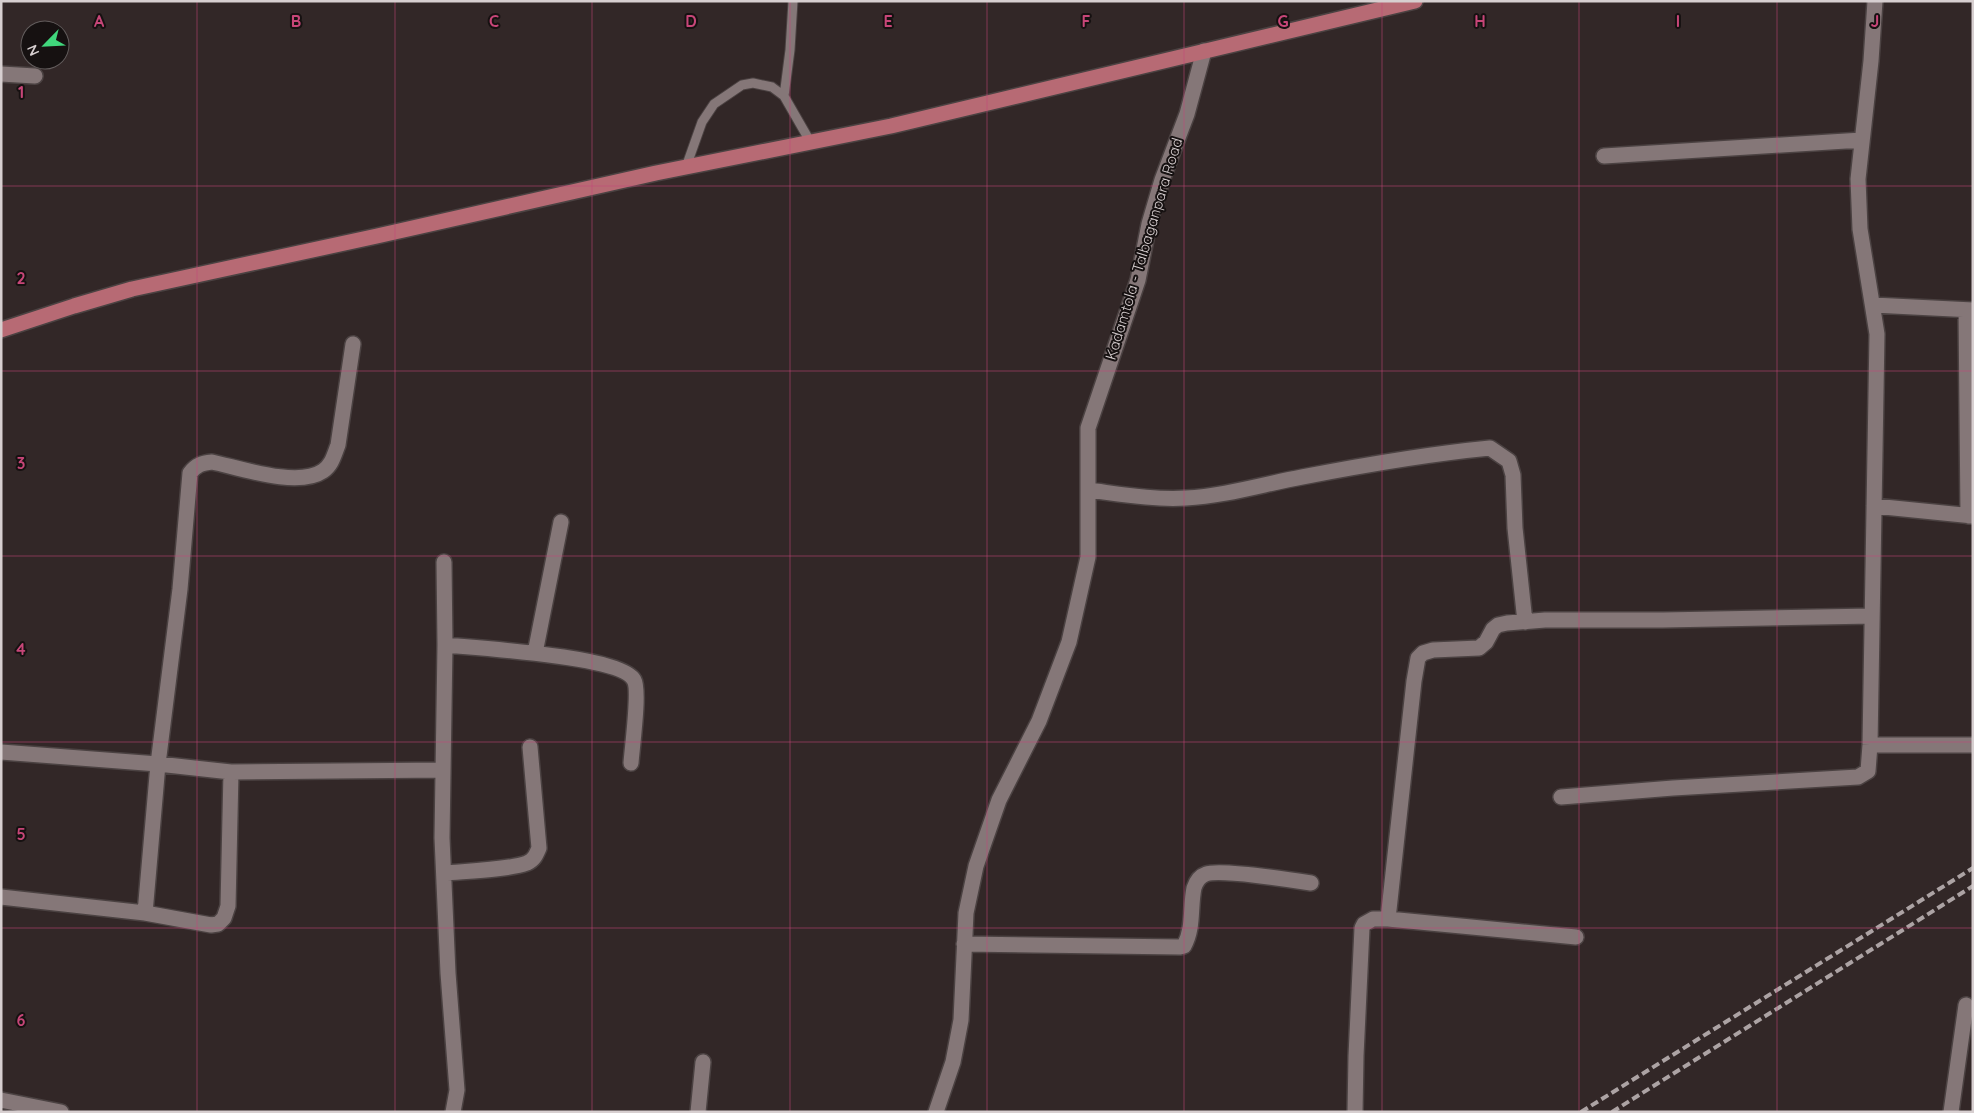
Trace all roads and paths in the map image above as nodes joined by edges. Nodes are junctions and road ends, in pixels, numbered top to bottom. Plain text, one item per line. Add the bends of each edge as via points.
1 (793, 1) edge
2 (1415, 1) edge
3 (1875, 1) edge
4 (1204, 52) junction
5 (1, 74) edge
6 (35, 76) dead end
7 (784, 96) junction
8 (1862, 140) junction
9 (811, 143) junction
10 (1604, 156) dead end
11 (686, 167) junction
12 (1873, 304) junction
13 (1969, 310) edge
14 (1, 330) edge
15 (353, 344) dead end
16 (1088, 490) junction
17 (1874, 506) junction
18 (1971, 516) edge
19 (561, 522) dead end
20 (444, 562) dead end
21 (1872, 616) junction
22 (1525, 622) junction
23 (445, 645) junction
24 (535, 653) junction
25 (1870, 745) junction
26 (1973, 745) edge
27 (530, 747) dead end
28 (1, 752) edge
29 (631, 763) dead end
30 (158, 764) junction
31 (443, 770) junction
32 (232, 772) junction
33 (1561, 797) dead end
34 (444, 873) junction
35 (1311, 882) dead end
36 (1, 897) edge
37 (145, 912) junction
38 (1388, 919) junction
39 (1576, 937) dead end
40 (964, 944) junction
41 (1966, 1005) dead end
42 (703, 1062) dead end
43 (1, 1100) edge
44 (942, 1111) edge
45 (61, 1112) edge
46 (453, 1112) edge
47 (698, 1112) edge
48 (1355, 1112) edge
49 (1951, 1112) edge

1 - 7 lane
2 - 4 main road
3 - 8 street
4 - 9 main road
4 - 16 street, Kadamtola - Talbaganpara Road via 1187,114 1149,224 1138,280 1088,428
5 - 6 street
7 - 9 lane
7 - 11 lane via 772,87 753,84 742,85 728,93 714,104 702,122
8 - 10 street
8 - 12 street via 1858,179 1860,229
9 - 11 main road
11 - 14 main road via 132,289
12 - 13 street
12 - 17 street via 1877,334
13 - 18 street
15 - 30 street via 338,445 323,471 301,479 212,462 202,463 190,473 180,589
16 - 22 street via 1149,497 1210,496 1305,476 1490,448 1508,461 1513,475
16 - 40 street, Kadamtola - Talbaganpara Road via 1088,557 1069,642 1040,721 999,800 988,831 970,893
17 - 18 street
17 - 21 street
19 - 24 street
20 - 23 street
21 - 22 street
21 - 25 street
22 - 38 street via 1498,625 1479,648 1433,650 1418,658
23 - 24 street
23 - 31 street
24 - 29 street via 602,664 630,674 637,688
25 - 26 street
25 - 33 street via 1868,771 1858,777
27 - 34 street via 539,848 535,857 516,866
28 - 30 street
30 - 32 street
30 - 37 street
31 - 32 street
31 - 34 street
32 - 37 street via 228,906 224,918 211,925
34 - 46 street via 457,1090
35 - 40 street via 1207,874 1194,887 1190,930 1184,946 1180,948
36 - 37 street
38 - 39 street
38 - 48 street via 1373,920 1362,928
40 - 44 street, Kadamtola - Talbaganpara Road via 962,1020
41 - 49 street
42 - 47 street
43 - 45 street

